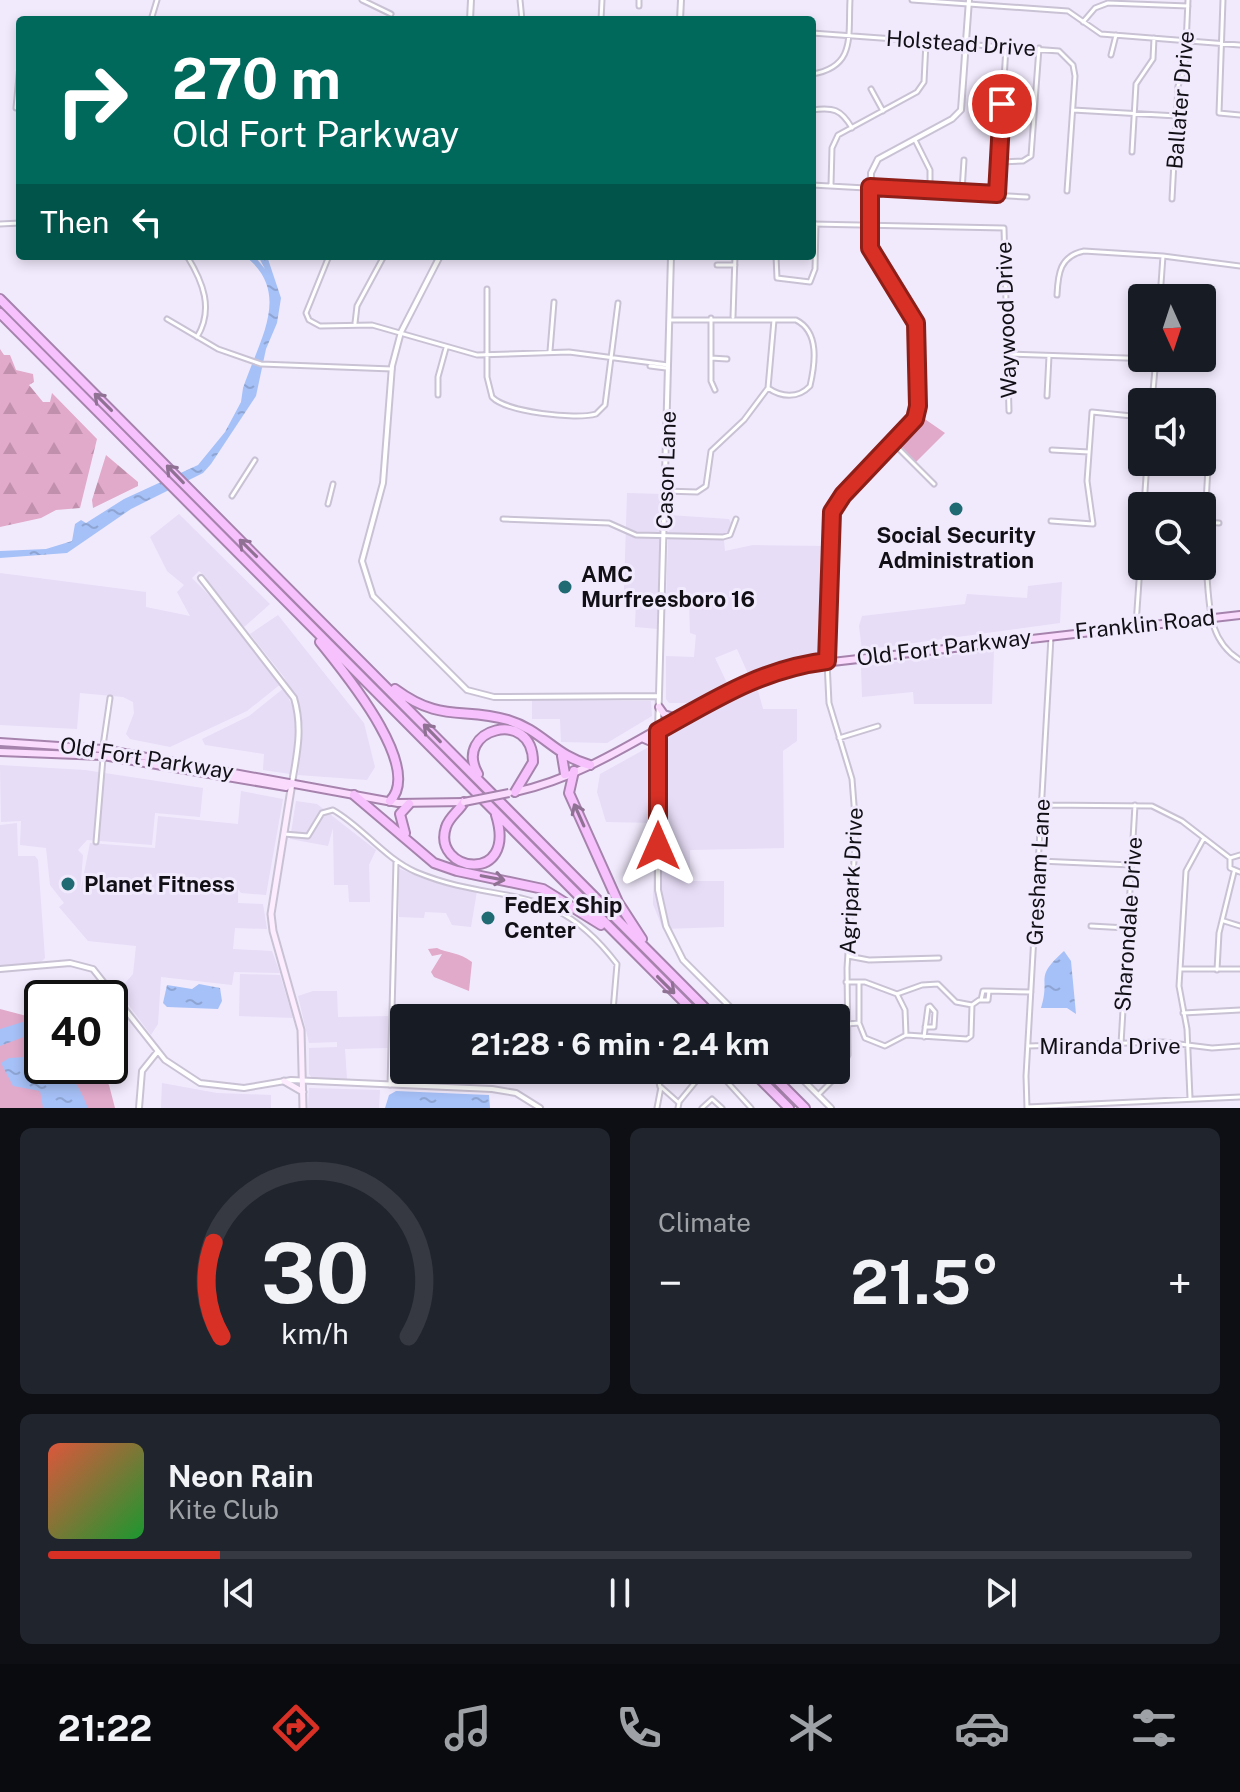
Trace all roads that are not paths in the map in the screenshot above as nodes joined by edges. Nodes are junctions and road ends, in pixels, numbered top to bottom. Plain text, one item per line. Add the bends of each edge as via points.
1 (362, 0) edge
2 (639, 0) edge
3 (850, 0) edge
4 (912, 0) edge
5 (1188, 0) edge
6 (1223, 0) edge
7 (369, 1) edge
8 (1125, 1) edge
9 (969, 2) edge
10 (1157, 2) edge
11 (639, 6) dead end
12 (1188, 6) junction
13 (391, 14) dead end
14 (1083, 22) junction
15 (816, 33) edge
16 (848, 35) junction
17 (1116, 35) junction
18 (1154, 38) junction
19 (1186, 40) junction
20 (926, 42) junction
21 (967, 43) junction
22 (1221, 44) junction
23 (1240, 45) edge
24 (1006, 47) junction
25 (1039, 48) junction
26 (1111, 55) dead end
27 (816, 73) edge
28 (871, 89) dead end
29 (816, 110) edge
30 (1073, 110) junction
31 (883, 111) junction
32 (1134, 114) junction
33 (1240, 115) edge
34 (1177, 116) junction
35 (852, 128) junction
36 (915, 140) junction
37 (1132, 152) dead end
38 (964, 160) dead end
39 (999, 162) junction
40 (816, 185) edge
41 (831, 185) junction
42 (870, 187) junction
43 (930, 191) junction
44 (962, 191) junction
45 (1067, 191) dead end
46 (997, 194) junction
47 (1027, 197) dead end
48 (1172, 199) dead end
49 (816, 224) edge
50 (868, 226) junction
51 (1163, 256) junction
52 (189, 260) edge
53 (327, 260) edge
54 (382, 260) edge
55 (438, 260) edge
56 (671, 260) edge
57 (735, 260) edge
58 (776, 260) edge
59 (815, 260) edge
60 (717, 265) dead end
61 (735, 265) junction
62 (1240, 266) edge
63 (1161, 284) edge
64 (487, 289) dead end
65 (1057, 295) dead end
66 (0, 299) edge
67 (554, 302) dead end
68 (618, 303) dead end
69 (0, 313) edge
70 (733, 317) junction
71 (711, 318) junction
72 (167, 319) dead end
73 (774, 319) junction
74 (670, 320) junction
75 (355, 323) junction
76 (401, 332) junction
77 (197, 337) junction
78 (446, 348) junction
79 (550, 351) junction
80 (1007, 354) junction
81 (486, 356) junction
82 (1049, 356) junction
83 (711, 358) junction
84 (1128, 358) edge
85 (613, 359) junction
86 (727, 359) dead end
87 (669, 367) junction
88 (392, 369) junction
89 (768, 388) junction
90 (715, 390) dead end
91 (438, 395) dead end
92 (1047, 396) dead end
93 (1009, 411) dead end
94 (1128, 416) edge
95 (894, 444) junction
96 (1052, 450) dead end
97 (1089, 452) junction
98 (255, 460) dead end
99 (333, 484) dead end
100 (934, 484) dead end
101 (665, 491) junction
102 (232, 496) dead end
103 (328, 504) dead end
104 (503, 519) dead end
105 (736, 519) dead end
106 (1051, 521) dead end
107 (1216, 523) edge
108 (1219, 523) dead end
109 (664, 536) junction
110 (201, 578) dead end
111 (1139, 580) edge
112 (1208, 580) edge
113 (295, 610) junction
114 (1240, 615) edge
115 (1212, 616) junction
116 (1136, 625) junction
117 (1051, 635) junction
118 (1240, 660) edge
119 (827, 661) junction
120 (374, 674) junction
121 (659, 696) junction
122 (110, 698) dead end
123 (659, 707) junction
124 (680, 719) junction
125 (878, 726) dead end
126 (658, 731) junction
127 (839, 738) junction
128 (644, 739) junction
129 (0, 742) edge
130 (557, 750) junction
131 (0, 752) edge
132 (103, 752) junction
133 (658, 753) junction
134 (590, 765) junction
135 (570, 773) junction
136 (292, 783) junction
137 (486, 788) junction
138 (512, 792) junction
139 (354, 795) junction
140 (390, 801) junction
141 (464, 802) junction
142 (409, 804) junction
143 (1042, 805) junction
144 (1135, 805) junction
145 (495, 810) junction
146 (284, 834) junction
147 (1204, 838) junction
148 (96, 842) dead end
149 (420, 853) junction
150 (1240, 855) edge
151 (1230, 858) junction
152 (396, 861) junction
153 (1039, 861) junction
154 (1131, 865) junction
155 (1234, 872) junction
156 (1240, 872) edge
157 (1223, 921) junction
158 (1091, 926) dead end
159 (1240, 926) edge
160 (1127, 928) junction
161 (632, 951) junction
162 (848, 956) junction
163 (939, 958) dead end
164 (657, 959) junction
165 (0, 969) edge
166 (1180, 969) junction
167 (1240, 969) edge
168 (1217, 970) junction
169 (846, 982) junction
170 (859, 982) junction
171 (989, 991) junction
172 (1031, 992) junction
173 (897, 994) junction
174 (981, 1000) junction
175 (614, 1004) edge
176 (686, 1004) edge
177 (701, 1004) edge
178 (727, 1004) edge
179 (847, 1004) edge
180 (972, 1005) junction
181 (1240, 1010) edge
182 (1183, 1013) junction
183 (859, 1023) junction
184 (850, 1024) edge
185 (925, 1027) junction
186 (906, 1035) junction
187 (924, 1037) junction
188 (1121, 1044) junction
189 (1188, 1045) junction
190 (1028, 1046) junction
191 (1240, 1046) edge
192 (158, 1051) junction
193 (284, 1081) junction
194 (304, 1081) junction
195 (659, 1084) edge
196 (694, 1084) edge
197 (729, 1084) edge
198 (765, 1084) edge
199 (781, 1084) edge
200 (807, 1084) edge
201 (827, 1084) edge
202 (390, 1085) junction
203 (660, 1087) junction
204 (303, 1092) junction
205 (818, 1095) junction
206 (1240, 1097) edge
207 (1190, 1098) junction
208 (678, 1105) edge
209 (1027, 1107) edge
210 (139, 1108) edge
211 (303, 1108) edge
212 (540, 1108) edge
213 (657, 1108) edge
214 (702, 1108) edge
215 (722, 1108) edge
216 (751, 1108) edge
217 (789, 1108) edge
218 (805, 1108) edge
219 (831, 1108) edge

1 - 7 street
2 - 11 street
3 - 16 street
4 - 9 street
5 - 12 street, Ballater Drive
6 - 22 street
7 - 13 street
8 - 10 street
8 - 14 street via 1098,5
9 - 14 street via 1068,11
9 - 21 street
10 - 12 street
12 - 19 street, Ballater Drive
14 - 17 street via 1101,34
15 - 16 street, Holstead Drive
16 - 20 street, Holstead Drive
16 - 27 street via 841,62
17 - 18 street
17 - 26 street
18 - 19 street
18 - 32 street via 1153,59 1136,84
19 - 22 street
19 - 34 street, Ballater Drive
20 - 21 street, Holstead Drive
20 - 31 street via 924,82 917,92
21 - 24 street, Holstead Drive
21 - 36 street via 961,110
22 - 23 street
22 - 33 street via 1219,113
24 - 25 street, Holstead Drive
24 - 39 street
25 - 30 street, Holstead Drive via 1059,51 1073,65
25 - 39 street via 1031,156
28 - 31 street
29 - 35 street via 832,108
30 - 32 street
30 - 45 street, Holstead Drive
31 - 35 street
32 - 34 street
32 - 37 street
34 - 48 street, Ballater Drive
35 - 41 street via 838,135 832,148
36 - 42 street via 878,159
36 - 43 street via 930,170
38 - 44 street
39 - 46 street
40 - 41 street
41 - 42 street
42 - 43 street
42 - 50 street
43 - 44 street
44 - 46 street
46 - 47 street
49 - 50 street, Waywood Drive
50 - 80 street, Waywood Drive via 1004,228
50 - 95 street via 876,261 916,323 918,406 915,419
51 - 62 street
51 - 63 street
51 - 65 street via 1073,253 1060,268
52 - 77 street via 207,306 206,323
53 - 75 street via 307,308 308,318 320,326
54 - 75 street via 357,306
55 - 76 street
56 - 74 street, Cason Lane
57 - 61 street
58 - 59 street via 777,278 810,282
60 - 61 street
61 - 70 street
64 - 81 street
120 -> 66 highway
67 - 79 street
68 - 85 street
69 - 113 highway
70 - 71 street
70 - 73 street
71 - 74 street
71 - 83 street
72 - 77 street
73 - 89 street
73 - 89 street via 796,320 812,333 812,377 799,394 777,395
74 - 87 street, Cason Lane
75 - 76 street
76 - 78 street
76 - 88 street
77 - 88 street via 249,362
78 - 81 street
78 - 91 street
79 - 81 street
79 - 85 street
80 - 82 street
80 - 93 street, Waywood Drive
81 - 85 street via 488,388 499,403 588,417 605,405
82 - 84 street
82 - 92 street
83 - 86 street
83 - 90 street
85 - 87 street
87 - 101 street, Cason Lane
88 - 121 street via 383,483 362,561 373,596 467,690 494,697
89 - 101 street via 711,451 703,490
94 - 97 street via 1092,412
95 - 100 street
95 - 119 street via 832,512
96 - 97 street
97 - 106 street via 1093,524
98 - 102 street
99 - 103 street
101 - 109 street, Cason Lane
104 - 109 street via 609,523 636,535
105 - 109 street via 730,535 723,537
107 - 108 street
109 - 121 street, Cason Lane
110 - 136 street via 294,698 300,742
111 - 116 street
112 - 115 street
113 - 140 highway via 349,679 395,756 399,783
113 - 145 highway
114 - 115 main road, Franklin Road
115 - 116 main road, Franklin Road
115 - 118 street via 1223,650
116 - 117 main road, Franklin Road
117 - 119 main road, Old Fort Parkway
117 - 143 street, Gresham Lane
119 - 124 main road, Old Fort Parkway via 752,679
119 - 127 street, Agripark Drive via 829,703
120 - 130 highway via 410,701 435,711 508,720
137 -> 120 highway
121 - 123 street, Cason Lane
122 - 132 street
123 - 124 main road
123 - 126 street, Cason Lane
124 - 126 main road, Old Fort Parkway
125 - 127 street
126 - 128 main road, Old Fort Parkway
126 - 133 street, Cason Lane
127 - 162 street, Agripark Drive via 856,812
128 - 133 main road
128 - 134 main road, Old Fort Parkway
129 - 132 main road, Old Fort Parkway
130 - 134 highway via 571,761
130 - 135 highway
131 - 132 main road, Old Fort Parkway
132 - 136 main road, Old Fort Parkway
132 - 148 street
133 - 178 street, Cason Lane via 658,890 666,926 683,960
134 - 135 main road, Old Fort Parkway
135 - 138 main road, Old Fort Parkway
164 -> 135 highway via 618,902 572,800
136 - 139 main road, Old Fort Parkway
136 - 146 main road
137 - 138 highway via 474,768 475,748 484,735 502,729 522,736 533,755 531,769
137 - 164 highway
138 - 141 main road, Old Fort Parkway, bridge
139 - 140 main road, Old Fort Parkway
139 - 149 highway
140 - 142 main road, Old Fort Parkway
141 - 142 main road, Old Fort Parkway
141 - 145 highway via 446,825 444,840 454,859 467,865 485,862 500,847
142 - 149 highway via 400,814 403,828
143 - 144 street
143 - 153 street, Gresham Lane
144 - 147 street via 1165,811
144 - 154 street, Sharondale Drive
145 - 161 highway
146 - 152 street via 308,836 322,813 333,810
146 - 194 main road via 272,925 301,1030
147 - 151 street
147 - 166 street via 1186,871
149 -> 161 highway via 457,871 543,889 587,914
150 - 151 street
151 - 155 street via 1228,866
152 - 175 street via 440,880 539,901 571,917 617,964
152 - 202 street
153 - 154 street
153 - 172 street, Gresham Lane
154 - 160 street, Sharondale Drive
155 - 156 street
155 - 157 street
157 - 159 street
157 - 168 street
158 - 160 street
160 - 188 street, Sharondale Drive
161 -> 176 highway
162 - 163 street
162 - 169 street, Agripark Drive
164 - 177 highway
165 - 192 street via 70,963 93,969
166 - 168 street
166 - 182 street
167 - 168 street
169 - 170 street
169 - 179 street, Agripark Drive
170 - 173 street
170 - 183 street
171 - 172 street
171 - 174 street via 983,991
171 - 174 street via 988,1000
172 - 190 street, Gresham Lane
173 - 180 street via 938,984 958,1004
173 - 186 street via 905,1010
174 - 180 street
180 - 187 street via 969,1038
181 - 182 street
182 - 189 street
183 - 184 street
183 - 186 street via 865,1038 885,1046
185 - 185 street via 928,1007 930,1006 934,1027
185 - 187 street
186 - 187 street
188 - 189 street, Miranda Drive
188 - 190 street, Miranda Drive
189 - 191 street, Miranda Drive
189 - 207 street
190 - 209 street, Gresham Lane
192 - 193 street via 176,1070 200,1083 244,1088
192 - 210 street via 142,1071
193 - 194 street
193 - 204 main road
194 - 202 street
194 - 204 main road
195 - 203 street
196 - 208 street
197 - 216 street
198 - 217 highway
199 - 218 highway
200 - 205 street
201 - 205 street, Agripark Drive
202 - 212 street via 504,1090
203 - 208 street
203 - 213 street
204 - 211 main road
205 - 219 street
206 - 207 street
207 - 209 street
214 - 215 street via 712,1099

